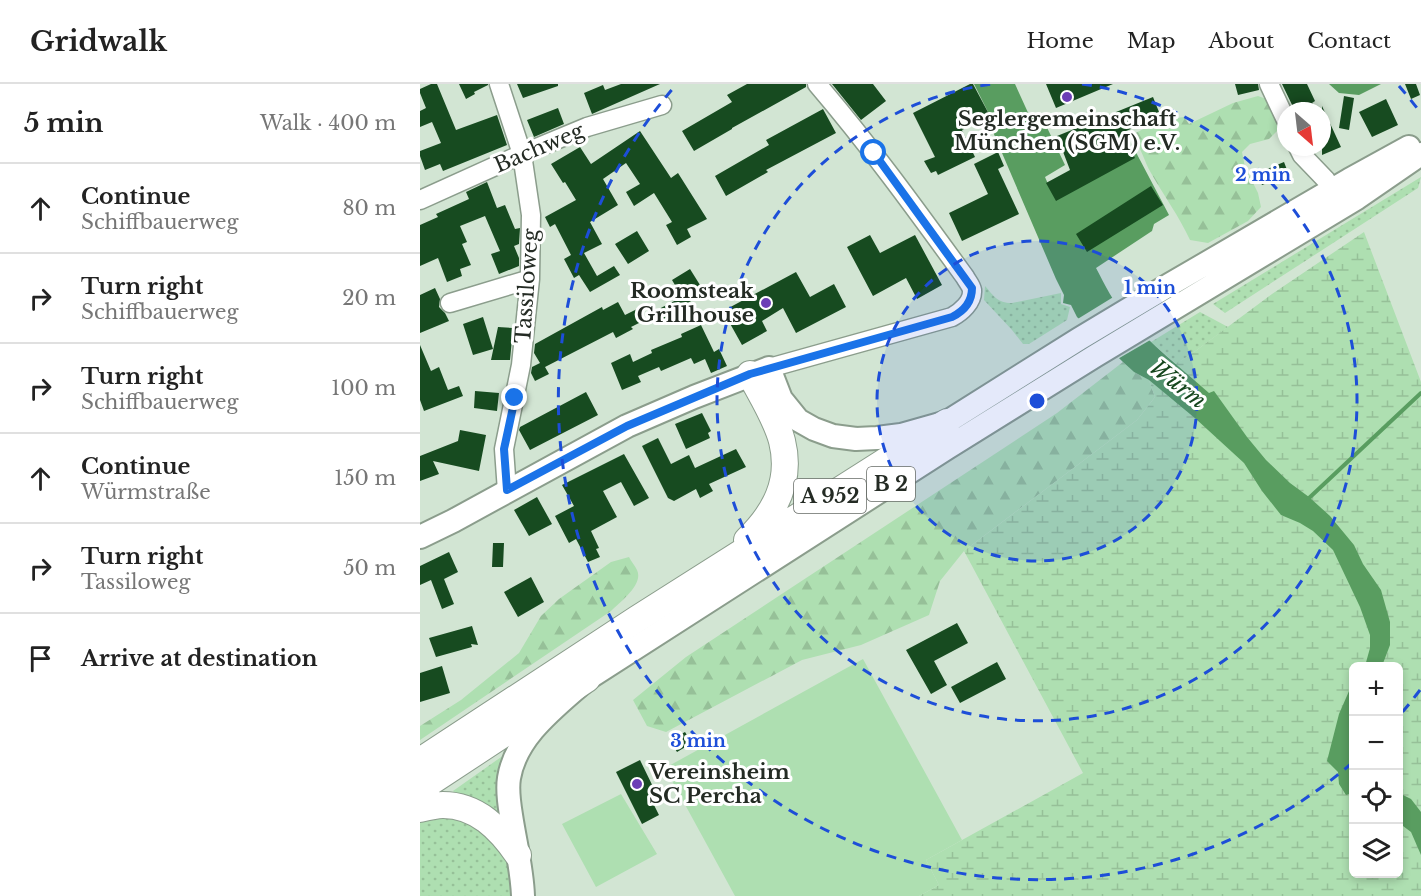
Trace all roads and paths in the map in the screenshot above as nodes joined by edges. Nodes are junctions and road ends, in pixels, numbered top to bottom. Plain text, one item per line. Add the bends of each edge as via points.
1 (499, 84) edge
2 (817, 84) edge
3 (1269, 84) edge
4 (1278, 102) edge
5 (662, 105) dead end
6 (1421, 140) edge
7 (522, 154) junction
8 (1421, 154) edge
9 (1303, 156) edge
10 (1326, 180) dead end
11 (1353, 189) junction
12 (420, 200) edge
13 (530, 279) junction
14 (450, 303) dead end
15 (760, 371) junction
16 (947, 422) junction
17 (507, 490) junction
18 (420, 537) edge
19 (713, 570) junction
20 (587, 679) junction
21 (420, 761) edge
22 (420, 789) edge
23 (420, 808) edge
24 (518, 855) junction
25 (523, 896) edge

1 - 7 street, Tassiloweg
2 - 15 street via 939,241 972,288 972,295 959,314 952,317
3 - 4 street
5 - 7 street, Bachweg via 587,127
6 - 11 main road, B 2
7 - 12 street, Bachweg
7 - 13 street, Tassiloweg via 531,215
8 - 11 main road, B 2
9 - 10 street
11 - 16 main road, B 2 via 1138,303
11 - 20 main road, B 2 via 1156,320
13 - 14 street
13 - 17 street, Tassiloweg via 521,365 504,449
15 - 16 main road via 798,420 833,436 856,439 902,435
15 - 17 main road via 627,426
15 - 19 highway via 782,441 782,490 755,532
16 - 19 highway, A 952
17 - 18 main road
19 - 21 highway, A 952
20 - 22 highway
20 - 24 main road via 535,729 514,759 508,798
23 - 24 highway via 456,806 476,812
24 - 25 main road

